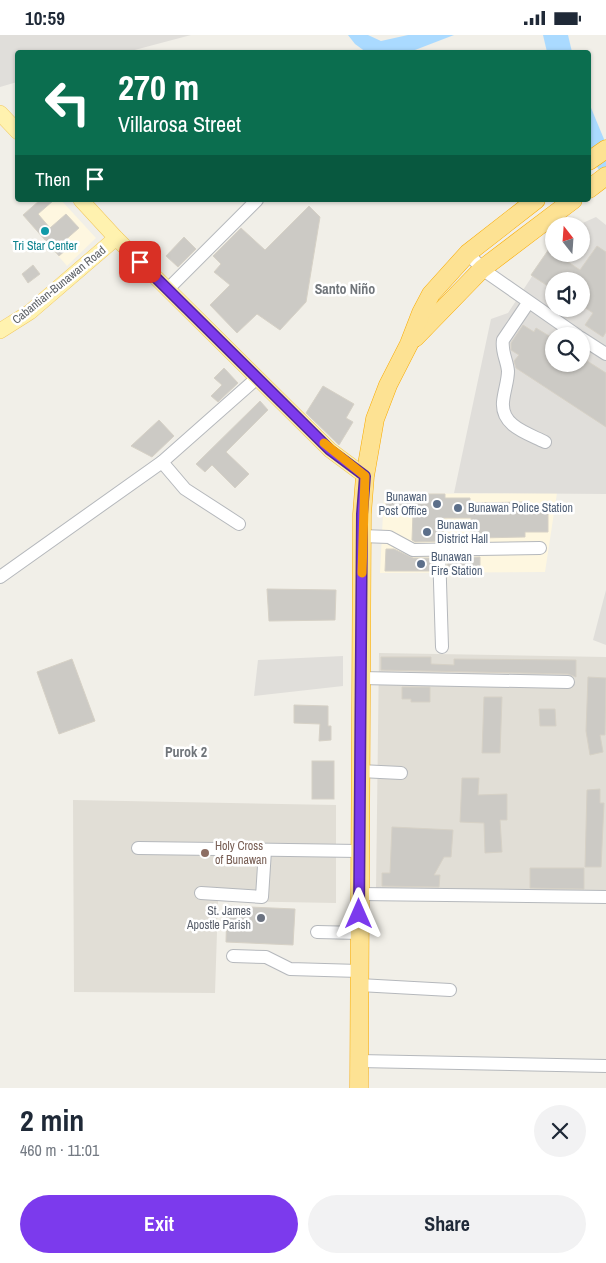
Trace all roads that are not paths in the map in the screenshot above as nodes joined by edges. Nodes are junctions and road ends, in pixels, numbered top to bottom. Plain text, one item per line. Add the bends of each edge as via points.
1 (0, 113) edge
2 (15, 128) edge
3 (606, 149) edge
4 (591, 160) edge
5 (606, 176) edge
6 (591, 187) edge
7 (83, 202) edge
8 (255, 202) edge
9 (533, 202) edge
10 (571, 202) edge
11 (116, 238) junction
12 (468, 253) junction
13 (482, 269) junction
14 (168, 289) junction
15 (528, 303) junction
16 (565, 327) edge
17 (0, 331) edge
18 (409, 344) junction
19 (590, 344) edge
20 (606, 355) edge
21 (257, 378) junction
22 (545, 442) dead end
23 (162, 462) junction
24 (365, 476) junction
25 (239, 524) dead end
26 (362, 535) junction
27 (540, 548) dead end
28 (439, 550) junction
29 (0, 577) edge
30 (442, 647) dead end
31 (361, 678) junction
32 (568, 682) dead end
33 (360, 771) junction
34 (401, 773) dead end
35 (138, 848) dead end
36 (265, 850) junction
37 (359, 851) junction
38 (201, 893) dead end
39 (359, 894) junction
40 (606, 897) edge
41 (317, 932) dead end
42 (359, 933) junction
43 (233, 956) dead end
44 (359, 978) junction
45 (450, 989) dead end
46 (359, 1061) junction
47 (606, 1065) edge
48 (359, 1088) edge

1 - 2 main road
3 - 4 highway
5 - 6 highway
7 - 11 main road
8 - 14 street
9 - 12 highway
10 - 13 highway
11 - 14 main road
11 - 17 main road, Cabantian-Bunawan Road via 30,312
12 - 13 street
12 - 18 highway via 431,294
13 - 15 street
13 - 18 highway
14 - 21 main road
15 - 16 street
15 - 22 street via 503,340 508,371 503,409 508,422 514,427
18 - 24 highway via 380,403
19 - 20 street
21 - 23 street
21 - 24 main road via 330,450
23 - 25 street via 185,489
23 - 29 street
24 - 26 highway
26 - 28 street via 389,537 413,550
26 - 31 highway
27 - 28 street
28 - 30 street
31 - 32 street
31 - 33 highway
33 - 34 street
33 - 37 highway
35 - 36 street
36 - 37 street
36 - 38 street via 262,897
37 - 39 highway
39 - 40 street
39 - 42 highway
41 - 42 street
42 - 44 highway
43 - 44 street via 266,957 290,969
44 - 45 street
44 - 46 highway
46 - 47 street
46 - 48 highway

